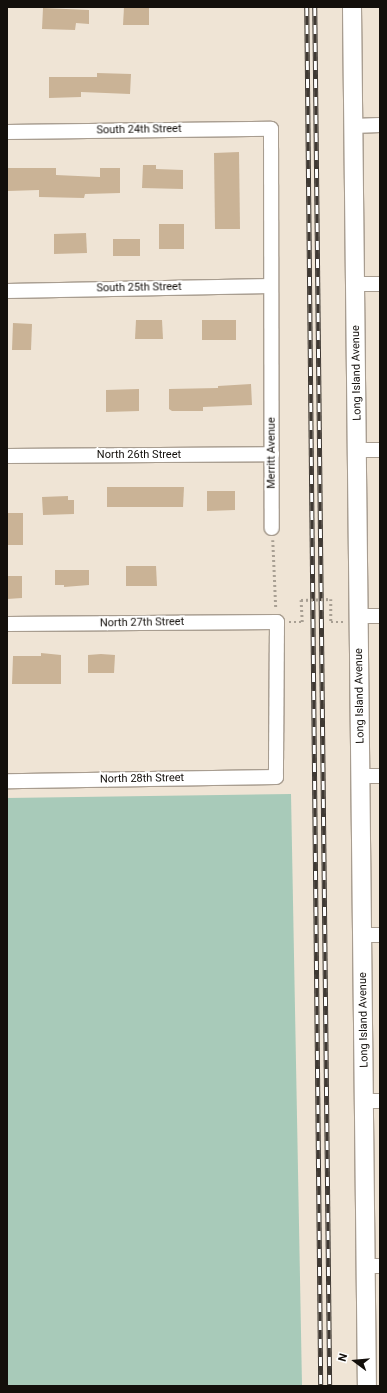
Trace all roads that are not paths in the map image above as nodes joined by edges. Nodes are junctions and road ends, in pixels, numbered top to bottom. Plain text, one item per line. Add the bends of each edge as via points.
1 (352, 7) edge
2 (380, 125) edge
3 (353, 126) junction
4 (271, 129) joint
5 (7, 132) edge
6 (356, 284) junction
7 (380, 284) edge
8 (271, 286) junction
9 (7, 291) edge
10 (358, 450) junction
11 (380, 450) edge
12 (272, 454) junction
13 (7, 456) edge
14 (272, 528) road end
15 (380, 616) edge
16 (352, 619) junction
17 (7, 624) edge
18 (361, 776) junction
19 (380, 776) edge
20 (276, 777) joint
21 (7, 781) edge
22 (372, 935) edge
23 (372, 1101) edge
24 (373, 1266) edge
25 (367, 1386) edge

1 - 3 street, Long Island Avenue
2 - 3 street
3 - 6 street, Long Island Avenue
4 - 5 street, South 24th Street
4 - 8 street, Merritt Avenue
6 - 7 street
6 - 10 street, Long Island Avenue
8 - 9 street, South 25th Street
8 - 12 street, Merritt Avenue
10 - 11 street
10 - 16 street, Long Island Avenue
12 - 13 street, North 26th Street
12 - 14 street, Merritt Avenue
15 - 16 street
16 - 18 street, Long Island Avenue
17 - 20 street, North 27th Street via 277,622
18 - 19 street
18 - 22 street, Long Island Avenue
20 - 21 street, North 28th Street
22 - 23 street, Long Island Avenue
23 - 24 street, Long Island Avenue
24 - 25 street, Long Island Avenue

